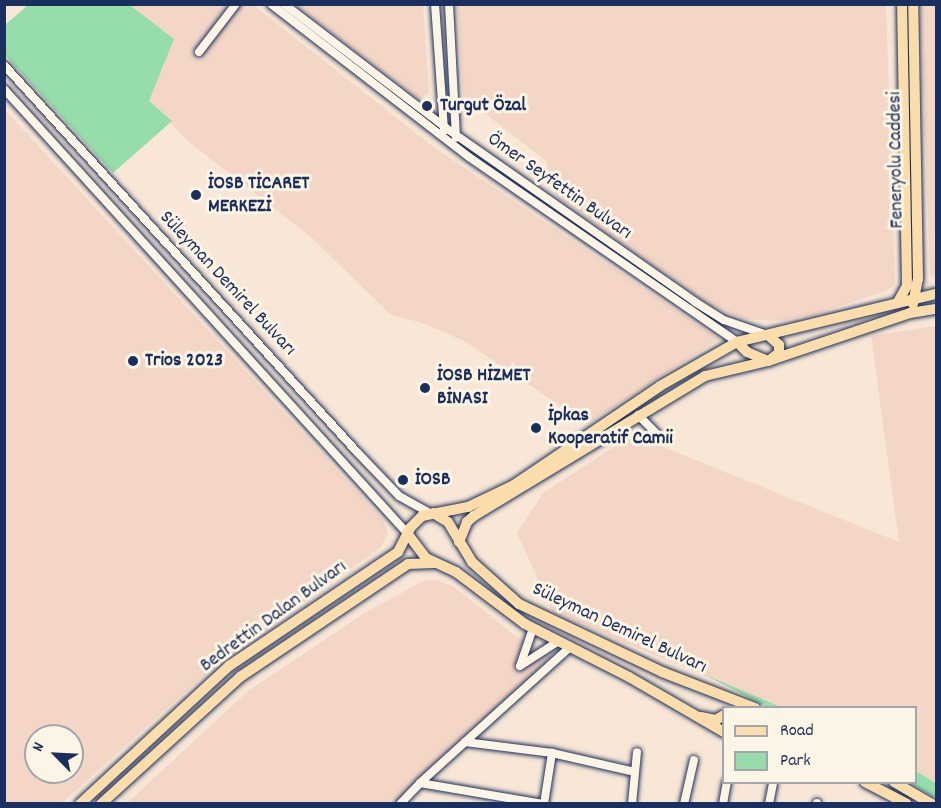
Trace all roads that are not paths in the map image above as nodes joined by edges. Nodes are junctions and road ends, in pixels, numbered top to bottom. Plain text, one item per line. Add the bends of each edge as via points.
1 (236, 4) edge
2 (271, 4) edge
3 (284, 4) edge
4 (435, 4) edge
5 (449, 4) edge
6 (902, 4) edge
7 (913, 4) edge
8 (200, 52) dead end
9 (4, 66) edge
10 (4, 89) edge
11 (443, 132) junction
12 (457, 136) junction
13 (452, 144) junction
14 (918, 276) junction
15 (936, 293) edge
16 (915, 299) junction
17 (898, 302) junction
18 (936, 309) edge
19 (910, 313) junction
20 (794, 331) junction
21 (768, 334) junction
22 (737, 342) junction
23 (806, 348) junction
24 (768, 361) junction
25 (638, 414) junction
26 (658, 435) dead end
27 (432, 513) junction
28 (407, 533) junction
29 (459, 542) junction
30 (433, 563) junction
31 (533, 629) junction
32 (557, 642) junction
33 (570, 647) junction
34 (703, 688) junction
35 (726, 706) edge
36 (750, 706) edge
37 (690, 714) junction
38 (722, 715) edge
39 (722, 731) edge
40 (465, 742) junction
41 (637, 752) dead end
42 (552, 753) junction
43 (694, 760) dead end
44 (635, 772) junction
45 (420, 783) junction
46 (727, 784) edge
47 (773, 784) edge
48 (867, 784) edge
49 (896, 784) edge
50 (80, 804) edge
51 (101, 804) edge
52 (400, 804) edge
53 (543, 804) edge
54 (632, 804) edge
55 (684, 804) edge
56 (723, 804) edge
57 (769, 804) edge
58 (908, 804) edge
59 (932, 804) edge

1 - 8 street
2 - 11 street, Ömer Seyfettin Bulvarı
3 - 11 street, Ömer Seyfettin Bulvarı
4 - 11 street
5 - 12 street
6 - 17 main road, Feneryolu Caddesi via 908,286
7 - 14 main road, Feneryolu Caddesi
9 - 27 street, Süleyman Demirel Bulvarı via 392,489 421,512
10 - 28 street, Süleyman Demirel Bulvarı
11 - 12 street, Ömer Seyfettin Bulvarı
11 - 13 street, Ömer Seyfettin Bulvarı
12 - 13 street
12 - 21 street, Ömer Seyfettin Bulvarı via 705,309 739,327
13 - 22 street, Ömer Seyfettin Bulvarı
14 - 15 main road
14 - 16 main road, Feneryolu Caddesi
15 - 16 main road
16 - 17 main road
16 - 19 main road, Feneryolu Caddesi
17 - 20 main road
18 - 19 main road
19 - 23 main road
20 - 21 main road
20 - 23 main road via 790,343
21 - 22 main road
21 - 24 main road via 774,338 779,353
22 - 24 main road
22 - 27 main road via 660,386 514,485 468,507
23 - 24 main road
24 - 25 main road via 705,376
25 - 26 street
25 - 29 main road via 541,479 474,516
27 - 28 main road via 418,519
27 - 29 main road, Süleyman Demirel Bulvarı via 448,522
28 - 30 main road, Süleyman Demirel Bulvarı
28 - 50 main road, Bedrettin Dalan Bulvarı via 398,552 229,666
29 - 34 main road, Süleyman Demirel Bulvarı via 472,562 519,604 552,623
30 - 31 main road, Süleyman Demirel Bulvarı via 456,572
30 - 51 main road, Bedrettin Dalan Bulvarı via 408,564 240,677
31 - 32 main road, Süleyman Demirel Bulvarı
31 - 32 street via 520,666
32 - 33 main road, Süleyman Demirel Bulvarı
33 - 37 main road, Süleyman Demirel Bulvarı
33 - 40 street
34 - 35 main road via 724,699
34 - 36 main road, Süleyman Demirel Bulvarı
37 - 38 main road via 710,720
37 - 39 main road, Süleyman Demirel Bulvarı
40 - 42 street
40 - 45 street
41 - 44 street
42 - 44 street
42 - 53 street
43 - 55 street
44 - 54 street
45 - 52 street
45 - 53 street
46 - 56 street
47 - 57 street
48 - 58 main road
49 - 59 main road

